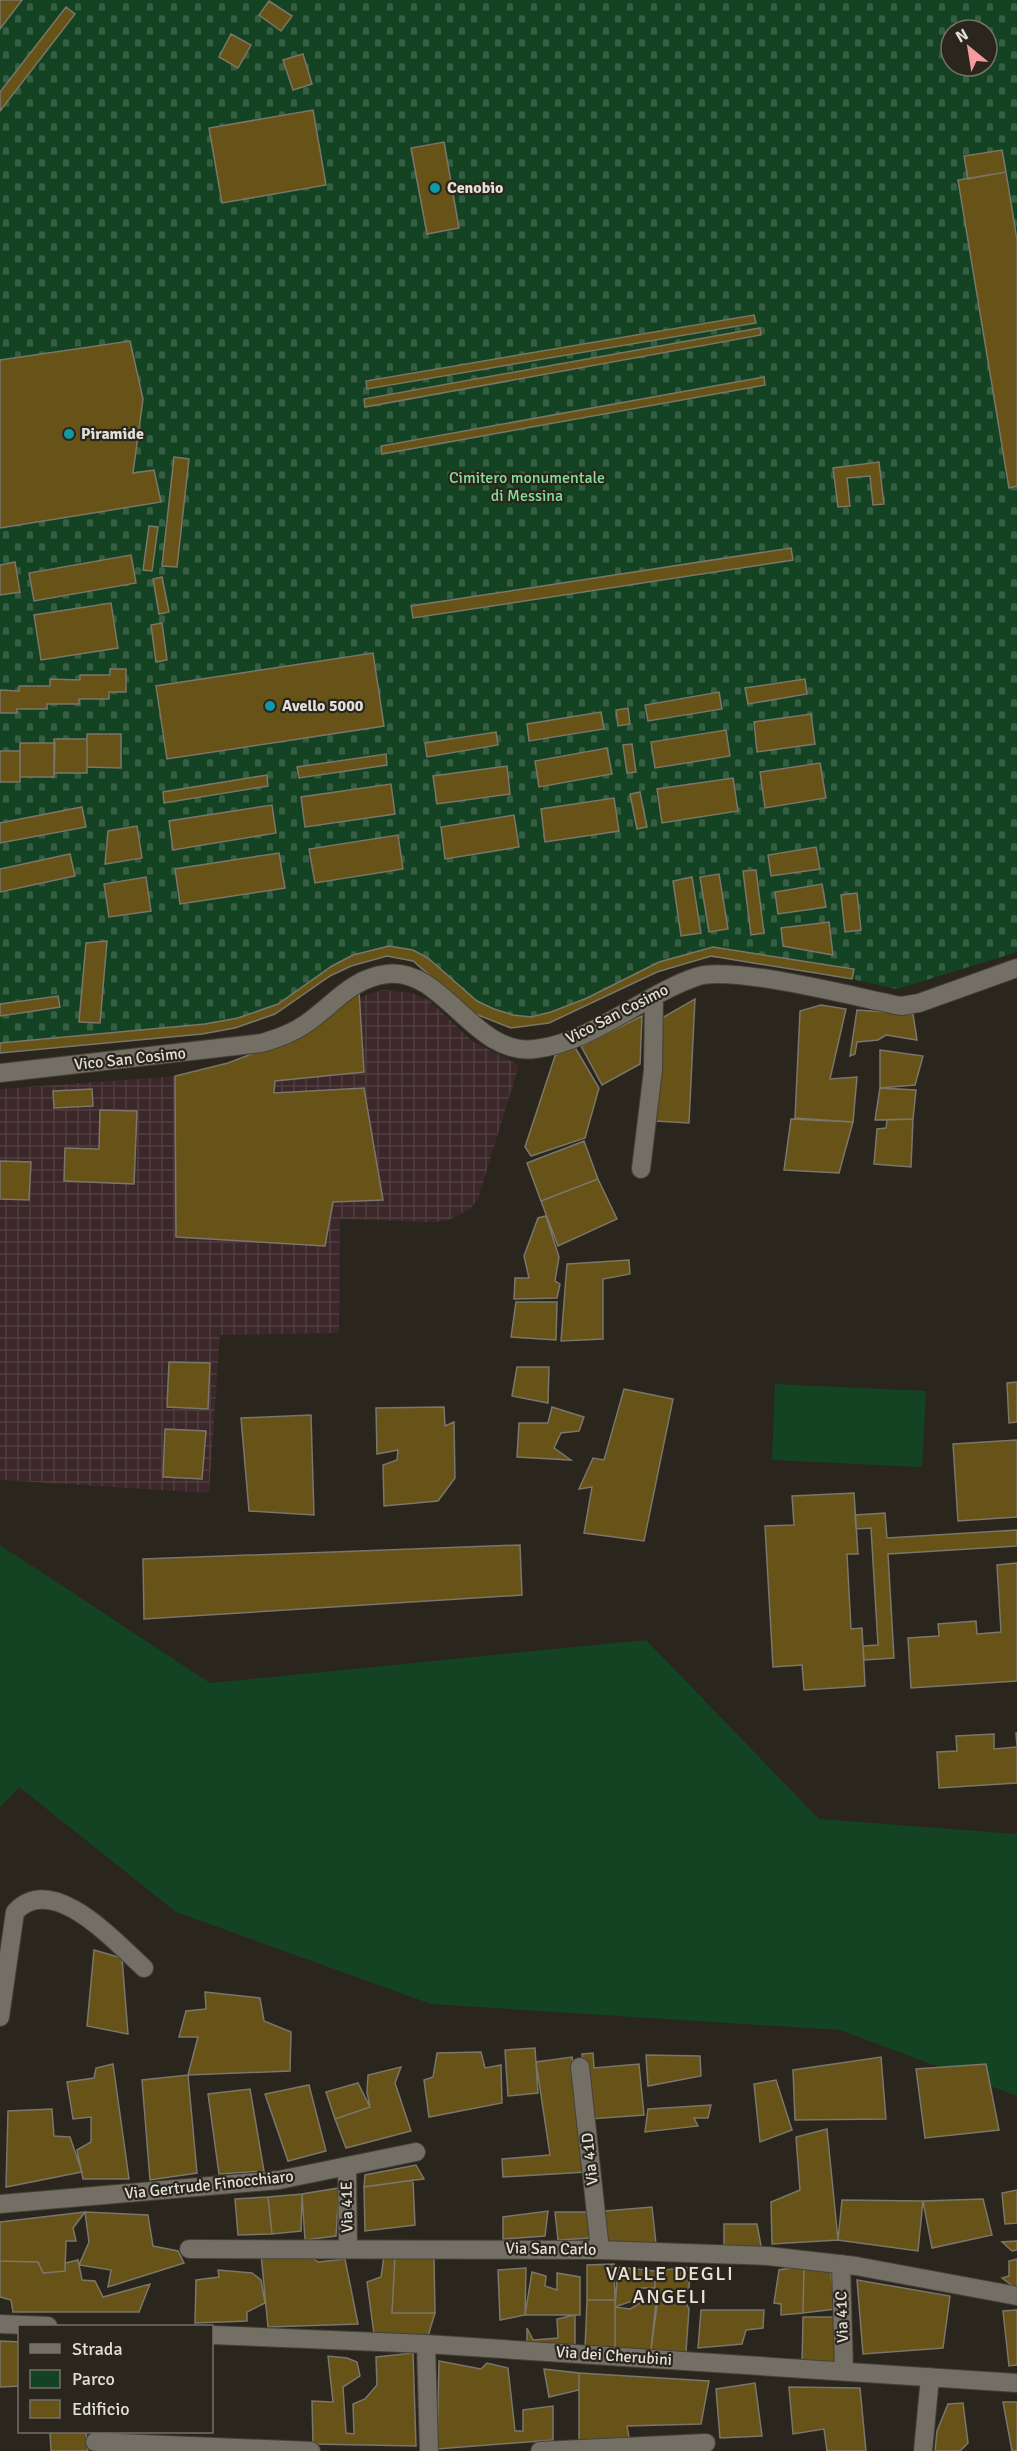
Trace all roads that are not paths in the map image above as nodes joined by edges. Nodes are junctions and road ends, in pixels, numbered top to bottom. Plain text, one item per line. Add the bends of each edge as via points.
1 (1017, 968) edge
2 (654, 997) junction
3 (0, 1073) edge
4 (641, 1169) dead end
5 (144, 1968) dead end
6 (0, 2017) edge
7 (580, 2067) dead end
8 (416, 2152) dead end
9 (346, 2166) junction
10 (0, 2204) edge
11 (348, 2247) junction
12 (189, 2249) dead end
13 (600, 2250) junction
14 (841, 2264) junction
15 (1017, 2296) edge
16 (0, 2324) edge
17 (24, 2325) edge
18 (213, 2334) edge
19 (426, 2344) junction
20 (844, 2371) junction
21 (930, 2378) junction
22 (1017, 2384) edge
23 (96, 2441) edge
24 (706, 2443) dead end
25 (311, 2451) edge
26 (429, 2451) edge
27 (540, 2451) edge
28 (923, 2451) edge

1 - 2 street, Vico San Cosimo via 901,1006 729,974 695,977
2 - 3 street, Vico San Cosimo via 574,1038 534,1050 514,1048 475,1027 416,979 389,974 358,982 308,1022 262,1043
2 - 4 street via 653,1070
5 - 6 street via 82,1912 41,1898 32,1900 15,1912
7 - 13 street, Via 41D
8 - 9 street, Via Gertrude Finocchiaro
9 - 10 street, Via Gertrude Finocchiaro via 279,2180
9 - 11 street, Via 41E
11 - 12 street, Via San Carlo
11 - 13 street, Via San Carlo
13 - 14 street, Via San Carlo via 768,2256
14 - 15 street, Via San Carlo
14 - 20 street, Via 41C
16 - 17 street
18 - 19 street, Via dei Cherubini
19 - 20 street, Via dei Cherubini
19 - 26 street
20 - 21 street, Via dei Cherubini
21 - 22 street, Via dei Cherubini
21 - 28 street
23 - 25 street
24 - 27 street

